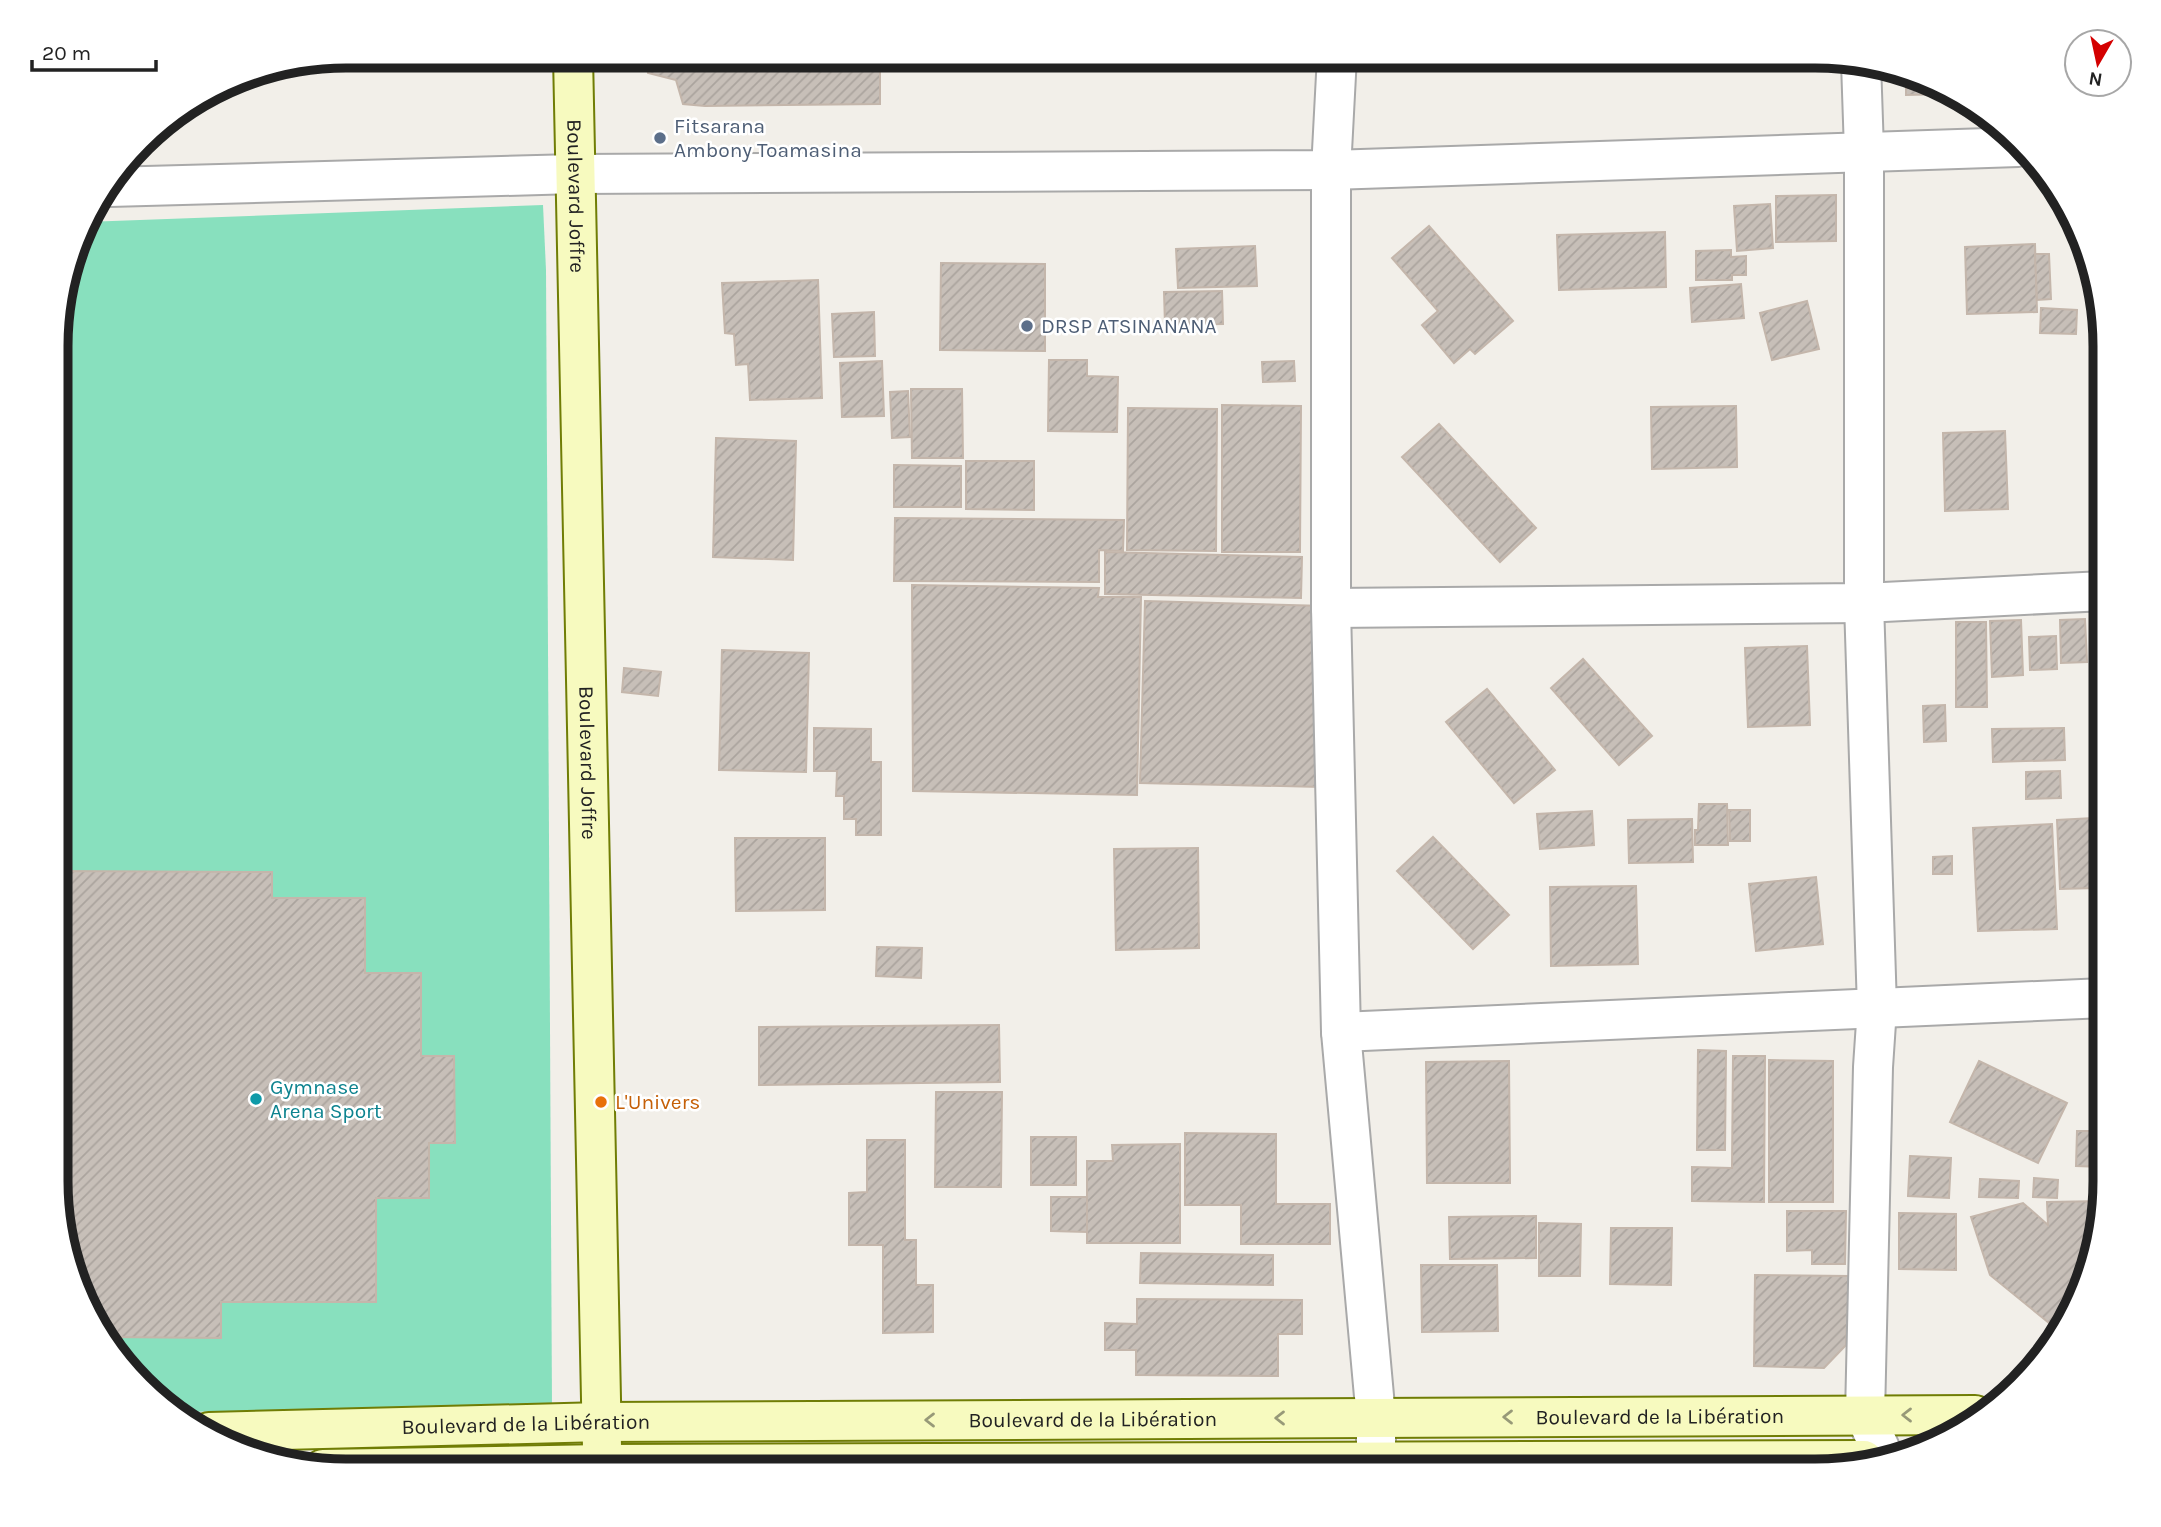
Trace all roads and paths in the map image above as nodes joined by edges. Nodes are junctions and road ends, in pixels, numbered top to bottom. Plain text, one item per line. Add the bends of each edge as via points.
1 (573, 68) edge
2 (1336, 68) edge
3 (1861, 73) edge
4 (2008, 147) edge
5 (1864, 151) junction
6 (1331, 170) junction
7 (575, 174) junction
8 (119, 187) edge
9 (2093, 592) edge
10 (1864, 603) junction
11 (1331, 608) junction
12 (2093, 998) edge
13 (1877, 1008) junction
14 (1341, 1032) junction
15 (1865, 1415) junction
16 (1964, 1415) edge
17 (1376, 1418) junction
18 (602, 1422) junction
19 (226, 1432) edge
20 (1881, 1450) edge
21 (603, 1459) edge
22 (1376, 1459) edge

1 - 7 street, Boulevard Joffre
2 - 6 street
3 - 5 street
4 - 5 street
5 - 6 street
5 - 10 street
6 - 7 street
6 - 11 street
7 - 8 street
7 - 18 street, Boulevard Joffre
9 - 10 street
10 - 11 street
10 - 13 street
11 - 14 street
12 - 13 street
13 - 14 street
13 - 15 street
14 - 17 street
16 -> 15 street, Boulevard de la Libération
15 -> 17 street, Boulevard de la Libération
15 - 20 street
17 -> 18 street, Boulevard de la Libération
17 - 22 street
18 - 19 street, Boulevard de la Libération
18 - 21 street, Boulevard Joffre

